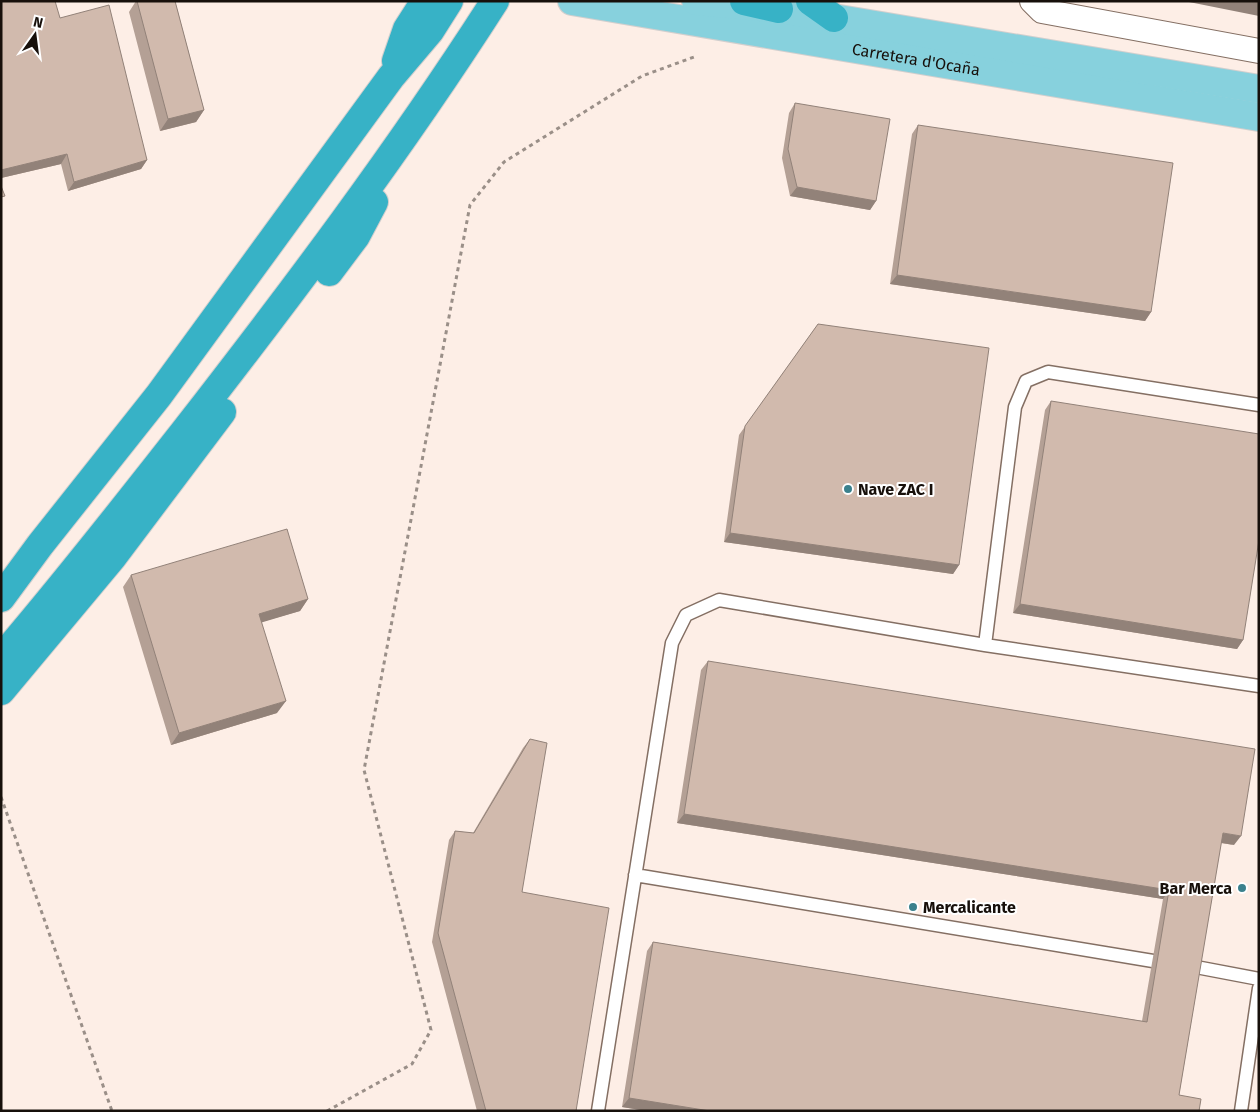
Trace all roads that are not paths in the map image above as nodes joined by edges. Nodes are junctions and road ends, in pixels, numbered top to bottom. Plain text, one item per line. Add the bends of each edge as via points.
1 (425, 1) edge
2 (450, 1) edge
3 (495, 1) edge
4 (572, 1) edge
5 (696, 1) edge
6 (744, 1) edge
7 (810, 1) edge
8 (1032, 1) edge
9 (779, 9) junction
10 (834, 18) junction
11 (418, 30) junction
12 (1259, 51) edge
13 (1259, 89) edge
14 (422, 112) junction
15 (1259, 117) edge
16 (1259, 405) edge
17 (40, 545) junction
18 (1, 576) edge
19 (1, 598) edge
20 (985, 645) junction
21 (1, 658) edge
22 (1259, 686) edge
23 (1, 691) edge
24 (635, 875) junction
25 (1153, 961) dead end
26 (1196, 967) edge
27 (1259, 978) edge
28 (1259, 988) edge
29 (598, 1111) edge
30 (1241, 1111) edge

1 - 11 highway
2 - 11 highway
3 - 14 highway
4 - 15 main road, Carretera d'Ocaña
5 - 9 main road, Carretera d'Ocaña
6 - 9 highway
7 - 10 highway
8 - 12 street via 1042,11
9 - 10 main road, Carretera d'Ocaña
10 - 13 main road, Carretera d'Ocaña
11 - 17 highway via 390,77 159,395
14 - 21 highway via 276,314 53,598
14 - 23 highway via 356,236 112,558
16 - 20 lane via 1048,372 1026,382 1015,407
17 - 18 highway
17 - 19 highway
20 - 22 lane
20 - 24 lane via 719,600 686,615 672,643
24 - 25 lane
24 - 29 lane
26 - 27 lane
28 - 30 lane

